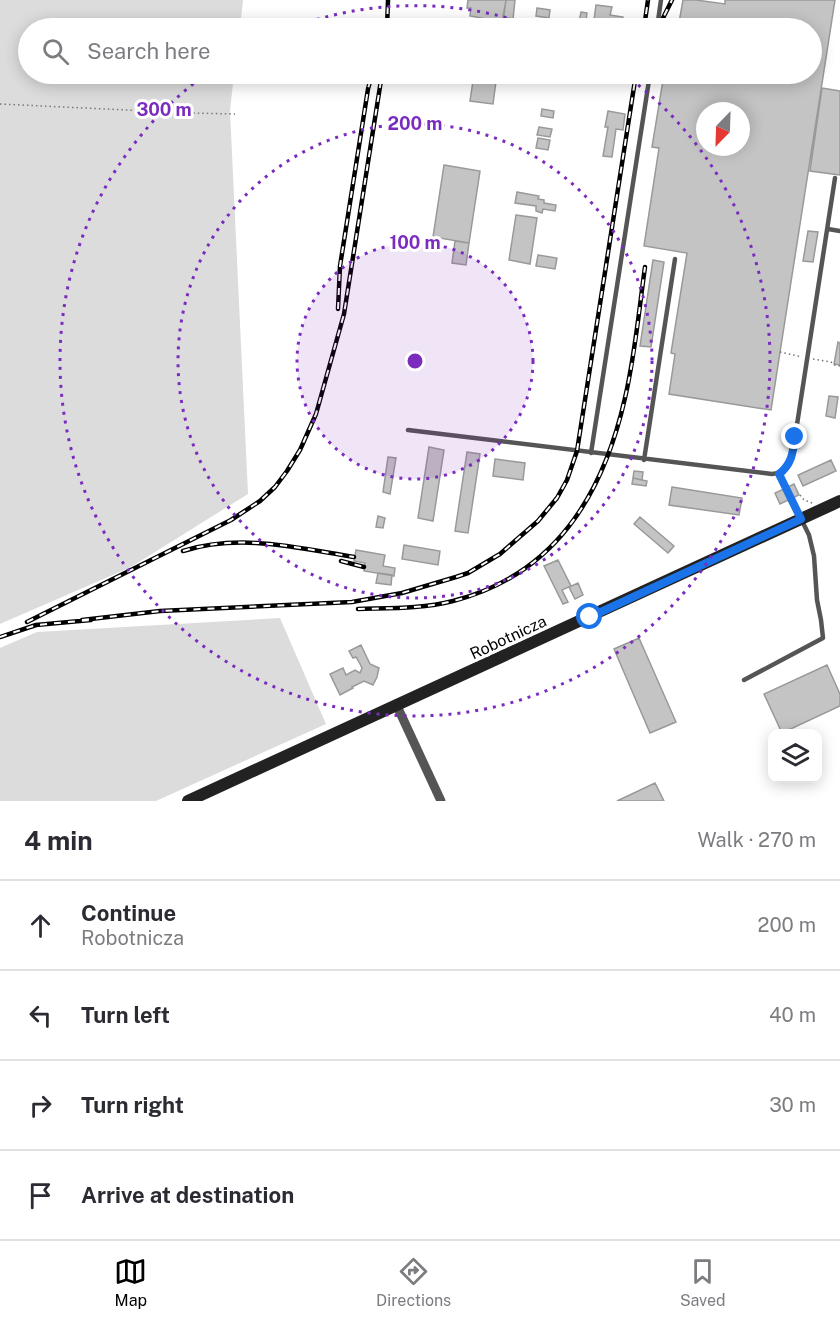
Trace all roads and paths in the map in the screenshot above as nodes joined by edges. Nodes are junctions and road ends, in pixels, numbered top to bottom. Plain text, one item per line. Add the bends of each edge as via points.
1 (661, 0) edge
2 (658, 18) edge
3 (648, 84) edge
4 (0, 104) edge
5 (235, 114) dead end
6 (835, 178) dead end
7 (828, 229) junction
8 (840, 231) edge
9 (675, 259) dead end
10 (408, 430) dead end
11 (591, 453) junction
12 (644, 459) junction
13 (779, 474) junction
14 (800, 495) dead end
15 (840, 501) edge
16 (817, 502) dead end
17 (801, 519) junction
18 (744, 680) dead end
19 (397, 706) junction
20 (188, 801) edge
21 (441, 801) edge

1 - 2 lane
3 - 11 lane
4 - 5 path
6 - 7 lane
7 - 8 lane
7 - 13 lane via 792,457
9 - 12 lane
10 - 11 lane
11 - 12 lane
12 - 13 lane
13 - 17 lane
14 - 16 path via 808,502
15 - 17 street, Robotnicza
17 - 18 lane via 814,556 823,638
17 - 19 street, Robotnicza
19 - 20 street, Robotnicza
19 - 21 street

